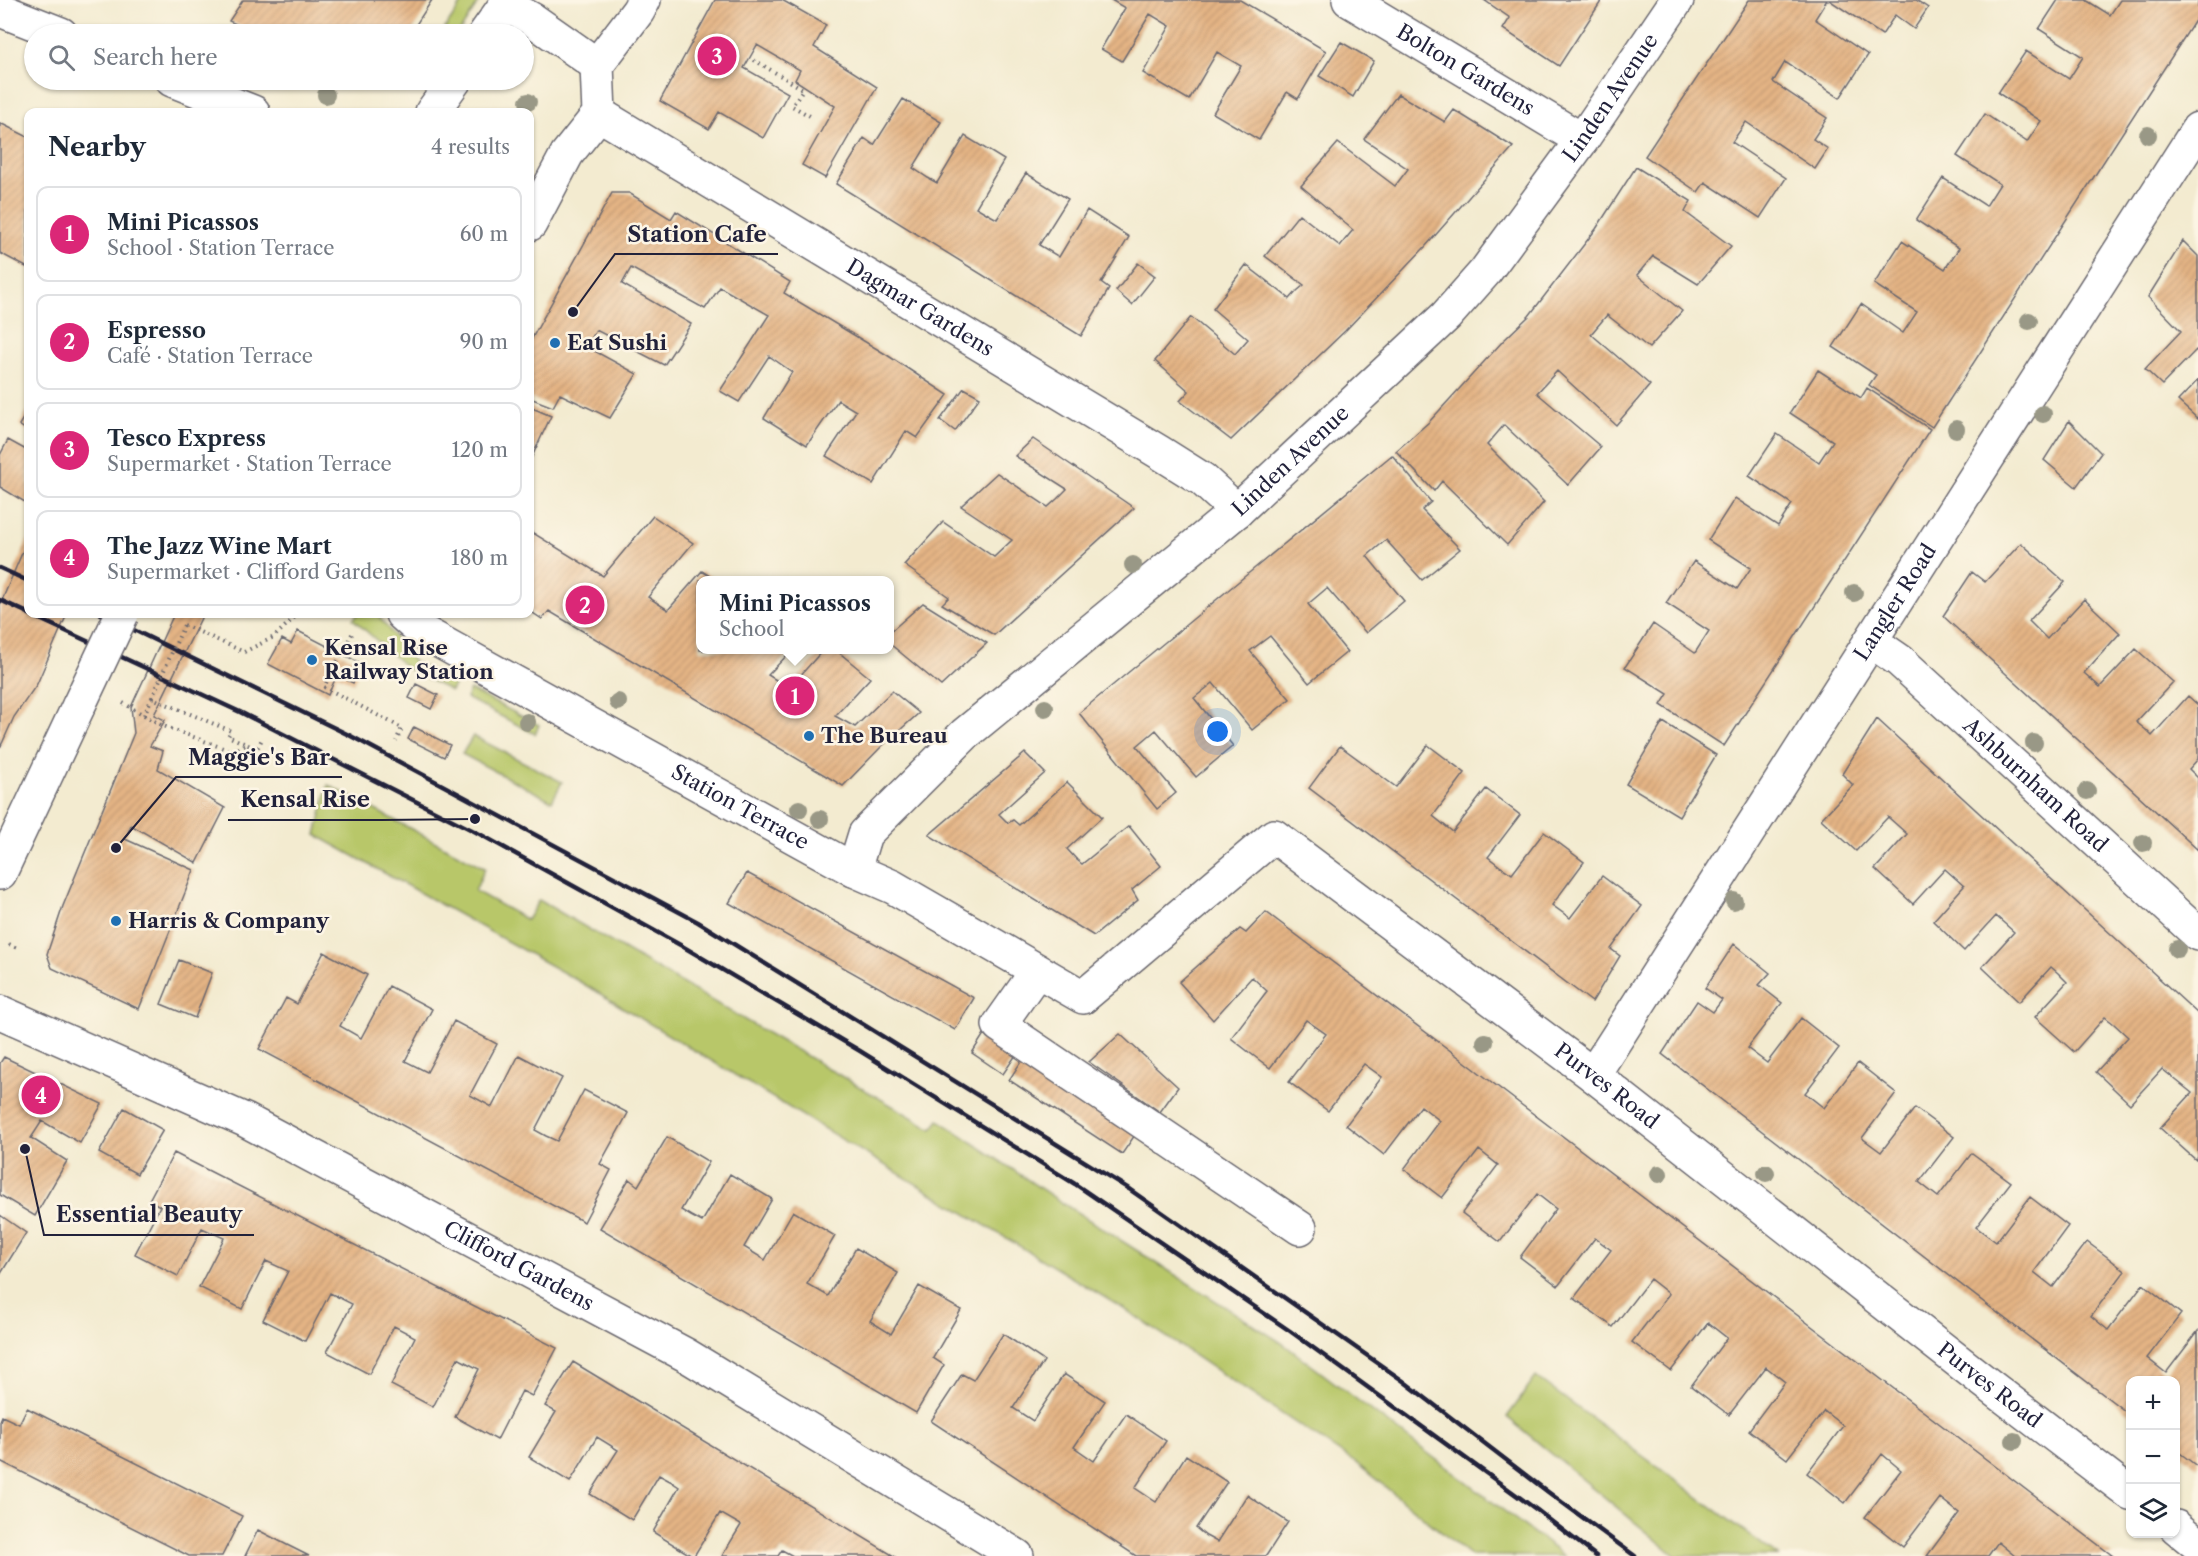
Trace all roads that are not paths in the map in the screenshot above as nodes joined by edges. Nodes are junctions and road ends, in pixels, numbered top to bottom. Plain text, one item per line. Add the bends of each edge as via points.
1 (644, 0) edge
2 (1349, 0) edge
3 (1677, 0) edge
4 (507, 2) edge
5 (0, 10) edge
6 (36, 24) edge
7 (492, 24) edge
8 (597, 65) junction
9 (197, 90) edge
10 (447, 90) edge
11 (243, 108) edge
12 (435, 108) edge
13 (598, 114) junction
14 (2198, 129) edge
15 (1582, 140) junction
16 (2189, 164) edge
17 (534, 216) edge
18 (1237, 511) junction
19 (120, 618) edge
20 (406, 618) edge
21 (1871, 641) junction
22 (854, 870) junction
23 (0, 873) edge
24 (2198, 934) edge
25 (1037, 971) junction
26 (1083, 997) joint
27 (0, 1012) edge
28 (1593, 1075) junction
29 (1300, 1228) dead end
30 (2126, 1490) edge
31 (2180, 1531) edge
32 (2198, 1545) edge
33 (1017, 1556) edge

1 - 8 street
2 - 15 street, Bolton Gardens
3 - 15 street, Linden Avenue
4 - 7 street
4 - 8 street
5 - 6 street
8 - 13 street
9 - 11 street
10 - 12 street
13 - 17 street via 567,154
13 - 18 street, Dagmar Gardens via 1167,457 1202,479
14 - 16 street, Langler Road
15 - 18 street, Linden Avenue via 1485,272 1446,316
16 - 21 street, Langler Road
18 - 22 street, Linden Avenue via 965,734 865,834
19 - 23 street, bridge
20 - 22 street, Station Terrace via 421,631
21 - 24 street, Ashburnham Road via 1900,661
21 - 28 street, Langler Road
22 - 25 street, Station Terrace via 893,887
25 - 26 street, Station Terrace
25 - 29 street via 999,1025
26 - 28 street, Purves Road via 1274,837
27 - 33 street, Clifford Gardens via 245,1120 686,1355
28 - 30 street, Purves Road
31 - 32 street

